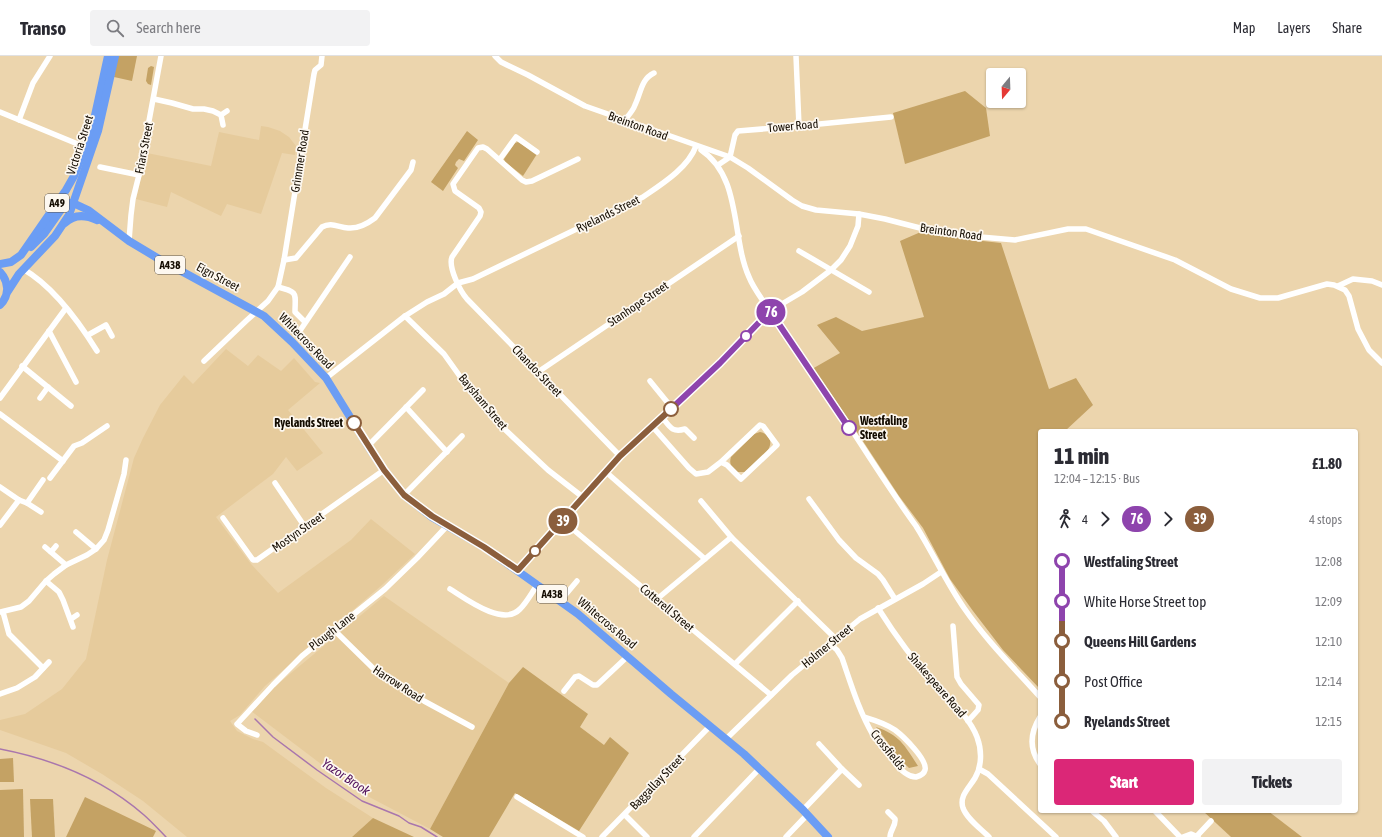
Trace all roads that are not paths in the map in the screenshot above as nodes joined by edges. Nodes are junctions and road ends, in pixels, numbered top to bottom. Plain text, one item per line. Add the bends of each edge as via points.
1 (50, 56) edge
2 (108, 56) edge
3 (115, 56) edge
4 (161, 56) edge
5 (322, 56) edge
6 (496, 56) edge
7 (796, 56) edge
8 (654, 73) dead end
9 (154, 99) junction
10 (227, 111) dead end
11 (0, 112) edge
12 (221, 115) junction
13 (891, 117) dead end
14 (19, 120) junction
15 (624, 121) junction
16 (223, 125) dead end
17 (799, 126) junction
18 (696, 146) junction
19 (85, 147) junction
20 (537, 152) dead end
21 (730, 157) junction
22 (500, 159) junction
23 (578, 159) dead end
24 (413, 162) dead end
25 (718, 165) junction
26 (100, 166) dead end
27 (139, 175) junction
28 (73, 203) junction
29 (859, 214) junction
30 (106, 225) junction
31 (62, 226) junction
32 (738, 236) junction
33 (129, 241) junction
34 (799, 251) dead end
35 (21, 255) junction
36 (350, 257) dead end
37 (284, 260) junction
38 (0, 264) edge
39 (23, 269) junction
40 (831, 270) junction
41 (0, 272) edge
42 (458, 283) junction
43 (1382, 285) edge
44 (1338, 286) junction
45 (278, 287) junction
46 (8, 290) junction
47 (869, 292) dead end
48 (1, 306) edge
49 (66, 308) junction
50 (257, 311) junction
51 (770, 311) junction
52 (405, 316) junction
53 (112, 321) dead end
54 (305, 322) junction
55 (106, 325) junction
56 (49, 331) junction
57 (298, 332) dead end
58 (88, 335) junction
59 (112, 336) dead end
60 (97, 351) dead end
61 (204, 361) dead end
62 (1382, 363) edge
63 (22, 366) junction
64 (538, 372) junction
65 (326, 378) junction
66 (650, 381) dead end
67 (76, 382) dead end
68 (48, 387) junction
69 (423, 390) dead end
70 (0, 398) edge
71 (40, 398) dead end
72 (71, 406) dead end
73 (406, 407) junction
74 (672, 408) junction
75 (0, 414) edge
76 (662, 417) junction
77 (107, 426) dead end
78 (652, 426) junction
79 (462, 436) dead end
80 (694, 438) dead end
81 (368, 446) junction
82 (447, 452) junction
83 (620, 456) junction
84 (126, 460) dead end
85 (63, 461) junction
86 (721, 462) junction
87 (384, 470) junction
88 (606, 472) junction
89 (50, 478) dead end
90 (43, 480) dead end
91 (275, 483) dead end
92 (0, 487) edge
93 (404, 495) junction
94 (584, 498) junction
95 (809, 499) dead end
96 (19, 500) junction
97 (701, 501) dead end
98 (27, 502) junction
99 (41, 512) dead end
100 (223, 518) dead end
101 (563, 520) junction
102 (0, 525) edge
103 (447, 526) junction
104 (305, 527) junction
105 (76, 532) dead end
106 (732, 538) junction
107 (56, 546) dead end
108 (45, 547) dead end
109 (96, 549) junction
110 (51, 552) junction
111 (705, 559) junction
112 (66, 565) junction
113 (518, 570) junction
114 (941, 572) junction
115 (46, 581) junction
116 (577, 581) dead end
117 (538, 584) junction
118 (450, 590) dead end
119 (658, 599) junction
120 (895, 599) junction
121 (561, 600) junction
122 (798, 601) junction
123 (878, 608) junction
124 (1, 612) edge
125 (77, 615) dead end
126 (71, 619) junction
127 (952, 626) dead end
128 (74, 627) dead end
129 (333, 630) junction
130 (836, 639) junction
131 (830, 644) junction
132 (628, 656) junction
133 (49, 662) dead end
134 (734, 664) junction
135 (43, 668) junction
136 (564, 691) dead end
137 (0, 694) edge
138 (772, 695) junction
139 (1038, 695) edge
140 (864, 717) junction
141 (968, 721) junction
142 (1038, 721) edge
143 (710, 726) junction
144 (472, 727) dead end
145 (256, 735) dead end
146 (726, 739) junction
147 (819, 744) dead end
148 (1038, 762) edge
149 (760, 768) junction
150 (842, 769) junction
151 (979, 769) junction
152 (859, 784) dead end
153 (517, 797) dead end
154 (888, 812) dead end
155 (805, 813) junction
156 (1094, 813) edge
157 (1157, 813) edge
158 (625, 815) junction
159 (1211, 821) dead end
160 (583, 837) edge
161 (602, 837) edge
162 (647, 837) edge
163 (694, 837) edge
164 (786, 837) edge
165 (828, 837) edge
166 (890, 837) edge
167 (990, 837) edge
168 (1056, 837) edge
169 (1116, 837) edge
170 (1180, 837) edge
171 (1184, 837) edge
172 (1197, 837) edge

1 - 14 street via 33,83
2 - 19 highway, Victoria Street / A49 via 92,129
3 - 28 highway, Victoria Street / A49 via 98,131
4 - 9 street, Friars Street
5 - 37 street, Grimmer Road via 321,65 314,74
6 - 15 street, Breinton Road via 501,62 584,106
7 - 17 street
8 - 15 street via 648,76 635,105
9 - 12 street
9 - 27 street, Friars Street
10 - 12 street
11 - 14 street
12 - 16 street
13 - 17 street, Tower Road
14 - 19 street
15 - 18 street, Breinton Road
17 - 21 street, Tower Road via 738,130
18 - 21 street, Breinton Road
18 - 25 street
18 - 42 street, Ryelands Street via 687,162 643,197 473,279
19 - 35 highway, Victoria Street / A49 via 70,184
20 - 22 street via 516,137
21 - 25 street
21 - 29 street, Breinton Road via 802,206 816,210
22 - 23 street via 522,180 529,182
22 - 42 street, Chandos Street via 483,147 478,148 453,184 455,191 481,212 450,260
24 - 37 street via 411,170 369,223 354,228 326,225 296,258
25 - 32 street via 731,196
26 - 27 street
27 - 33 street, Friars Street via 132,204
28 - 30 highway, Eign Street / A438 via 88,210
28 - 31 highway, Victoria Street / A49
28 - 35 highway via 63,207 39,240
29 - 40 street via 858,226 850,246
29 - 44 street, Breinton Road via 955,234 1015,240 1068,229 1086,228 1175,260 1231,289 1260,298 1278,298 1327,284
30 - 31 highway, Eign Street / A438 via 89,217 78,216
30 - 33 highway, Eign Street / A438
31 - 39 highway, Victoria Street / A49
32 - 51 street via 751,283
32 - 64 street, Stanhope Street
33 - 50 highway, Eign Street / A438
34 - 40 street
35 - 38 highway, Victoria Street / A49 via 11,262
36 - 54 street
37 - 45 street, Grimmer Road
39 - 46 highway, Victoria Street / A49
39 - 49 street via 38,278
40 - 47 street
40 - 51 street via 802,292
41 - 46 highway
42 - 52 street, Ryelands Street
42 - 64 street, Chandos Street via 467,299
43 - 44 street, Breinton Road via 1353,279
44 - 62 street via 1349,296 1358,329 1369,350
45 - 50 street, Grimmer Road via 268,302
45 - 54 street via 287,289 295,295 295,312
46 - 48 highway, Victoria Street
49 - 56 street
49 - 58 street
50 - 61 street, Grimmer Road
50 - 65 highway, Whitecross Road / A438
51 - 74 street
51 - 114 street via 916,526
52 - 65 street, Ryelands Street
52 - 94 street, Baysham Street via 444,354 474,396 497,422 548,470
53 - 55 street
54 - 57 street
55 - 58 street
55 - 59 street
56 - 63 street
56 - 67 street
58 - 60 street
63 - 68 street
63 - 70 street
64 - 83 street, Chandos Street
65 - 81 highway, Whitecross Road / A438
66 - 74 street
68 - 71 street
68 - 72 street
69 - 73 street
73 - 81 street
73 - 82 street
74 - 76 street
75 - 85 street
76 - 78 street
76 - 80 street via 673,430 677,432 685,429
77 - 85 street via 74,446
78 - 83 street
78 - 86 street via 696,474 708,472
79 - 82 street
81 - 87 highway, Whitecross Road / A438
82 - 93 street
83 - 88 street
84 - 109 street via 108,530
85 - 89 street
86 - 86 street via 762,425 777,445 741,479
87 - 93 highway, Whitecross Road / A438
87 - 104 street, Mostyn Street
88 - 94 street
88 - 111 street
90 - 98 street
91 - 104 street
92 - 96 street
93 - 103 highway, Whitecross Road / A438
94 - 101 street
95 - 120 street via 839,540 856,558 878,574
96 - 98 street
96 - 102 street
97 - 106 street
98 - 99 street
100 - 104 street, Mostyn Street via 255,561
101 - 113 street
101 - 119 street, Cotterell Street
103 - 113 highway, Whitecross Road / A438
103 - 129 street, Plough Lane via 385,589
105 - 109 street via 84,535
106 - 111 street
106 - 122 street
107 - 110 street
108 - 110 street
109 - 112 street
110 - 112 street
111 - 119 street
112 - 115 street
113 - 117 highway, Whitecross Road / A438
114 - 120 street, Holmer Street
114 - 139 street via 978,627
115 - 124 street via 29,601 20,607
115 - 126 street via 59,592
116 - 121 street
117 - 118 street via 520,610 512,615 484,610
117 - 121 highway, Whitecross Road / A438
119 - 134 street, Cotterell Street
120 - 123 street, Holmer Street
121 - 132 highway, Whitecross Road / A438
122 - 130 street
122 - 134 street
123 - 130 street, Holmer Street
123 - 141 street, Shakespeare Road via 904,647
124 - 135 street via 9,634
125 - 126 street
126 - 128 street
127 - 141 street via 958,677 979,705 978,710
129 - 144 street, Harrow Road via 377,672
129 - 145 street, Plough Lane via 272,684 237,724
130 - 131 street, Holmer Street
131 - 138 street, Holmer Street
131 - 140 street, Crossfields via 842,658
132 - 136 street via 597,685 579,676 575,677
132 - 143 highway, Whitecross Road / A438
133 - 135 street
134 - 138 street, Cotterell Street
135 - 137 street via 17,688
138 - 146 street, Holmer Street
140 - 140 street, Crossfields via 882,723 906,740 925,765 923,774 913,777 904,772 874,736
141 - 151 street, Shakespeare Road via 978,739 981,752
142 - 148 street via 1032,734 1032,746
143 - 146 highway, Whitecross Road / A438
143 - 158 street, Baggallay Street
146 - 149 highway, Whitecross Road / A438
147 - 150 street
149 - 155 highway, Whitecross Road / A438
149 - 163 street
150 - 152 street
150 - 155 street
151 - 167 street via 965,791 962,806 970,818
151 - 168 street via 988,774
153 - 160 street
154 - 166 street via 896,824
155 - 164 street
155 - 165 highway, Whitecross Road / A438
156 - 169 street
157 - 170 street
158 - 161 street, Baggallay Street
158 - 162 street
159 - 172 street
171 - 172 street via 1191,834

